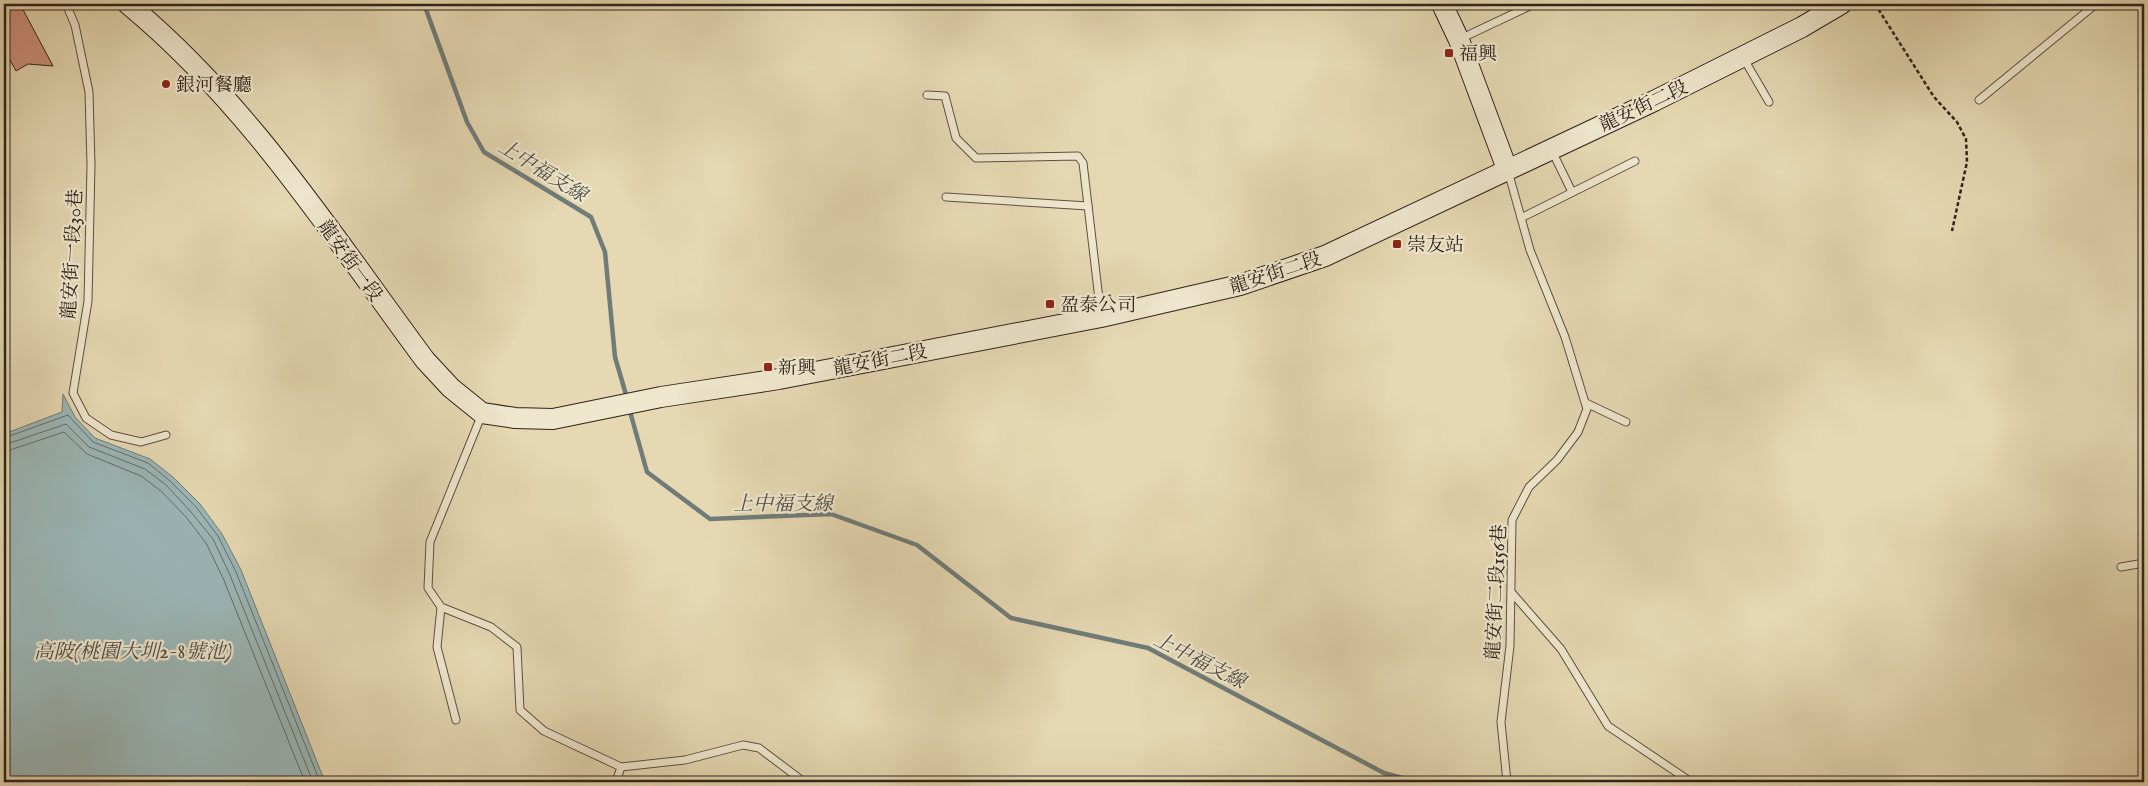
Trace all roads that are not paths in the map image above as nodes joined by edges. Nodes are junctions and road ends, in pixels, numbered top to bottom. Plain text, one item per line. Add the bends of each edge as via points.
1 (66, 4) edge
2 (128, 4) edge
3 (1442, 4) edge
4 (1534, 4) edge
5 (1841, 4) edge
6 (2096, 4) edge
7 (1459, 40) junction
8 (1743, 56) junction
9 (927, 95) dead end
10 (1979, 100) dead end
11 (1769, 102) dead end
12 (1551, 148) junction
13 (1635, 161) dead end
14 (1507, 169) junction
15 (1572, 192) junction
16 (946, 197) dead end
17 (1088, 206) junction
18 (1520, 218) junction
19 (1101, 317) junction
20 (1586, 403) junction
21 (482, 413) junction
22 (1626, 422) dead end
23 (166, 435) dead end
24 (2144, 563) edge
25 (2121, 567) dead end
26 (1512, 593) junction
27 (441, 607) junction
28 (456, 720) dead end
29 (621, 767) junction
30 (616, 782) edge
31 (804, 782) edge
32 (1507, 782) edge
33 (1691, 782) edge

1 - 23 lane, 龍安街一段30巷 via 75,25 89,92 91,156 88,301 73,393 86,418 110,435 141,442
2 - 21 street, 龍安街一段 via 214,84 248,122 425,360 451,388
3 - 7 street
4 - 7 lane
5 - 8 street, 龍安街二段
6 - 10 lane
7 - 14 street
8 - 11 lane
8 - 12 street, 龍安街二段
9 - 17 lane via 945,96 956,138 976,158 1078,156 1083,163
12 - 14 street, 龍安街二段
12 - 15 lane
13 - 15 lane
14 - 18 lane
14 - 19 street, 龍安街二段 via 1325,256 1240,285
15 - 18 lane
16 - 17 lane
17 - 19 lane
18 - 20 lane
19 - 21 street, 龍安街二段 via 779,379 553,418 515,418
20 - 22 lane
20 - 26 lane, 龍安街二段156巷 via 1587,409 1578,432 1557,460 1529,488 1512,520
21 - 27 lane via 430,542 428,588
24 - 25 lane
26 - 32 lane, 龍安街二段156巷 via 1510,646 1501,722
26 - 33 lane via 1561,650 1608,726
27 - 28 lane via 437,648
27 - 29 lane via 491,627 517,647 520,710 544,731
29 - 30 lane
29 - 31 lane via 685,760 743,745 759,748

